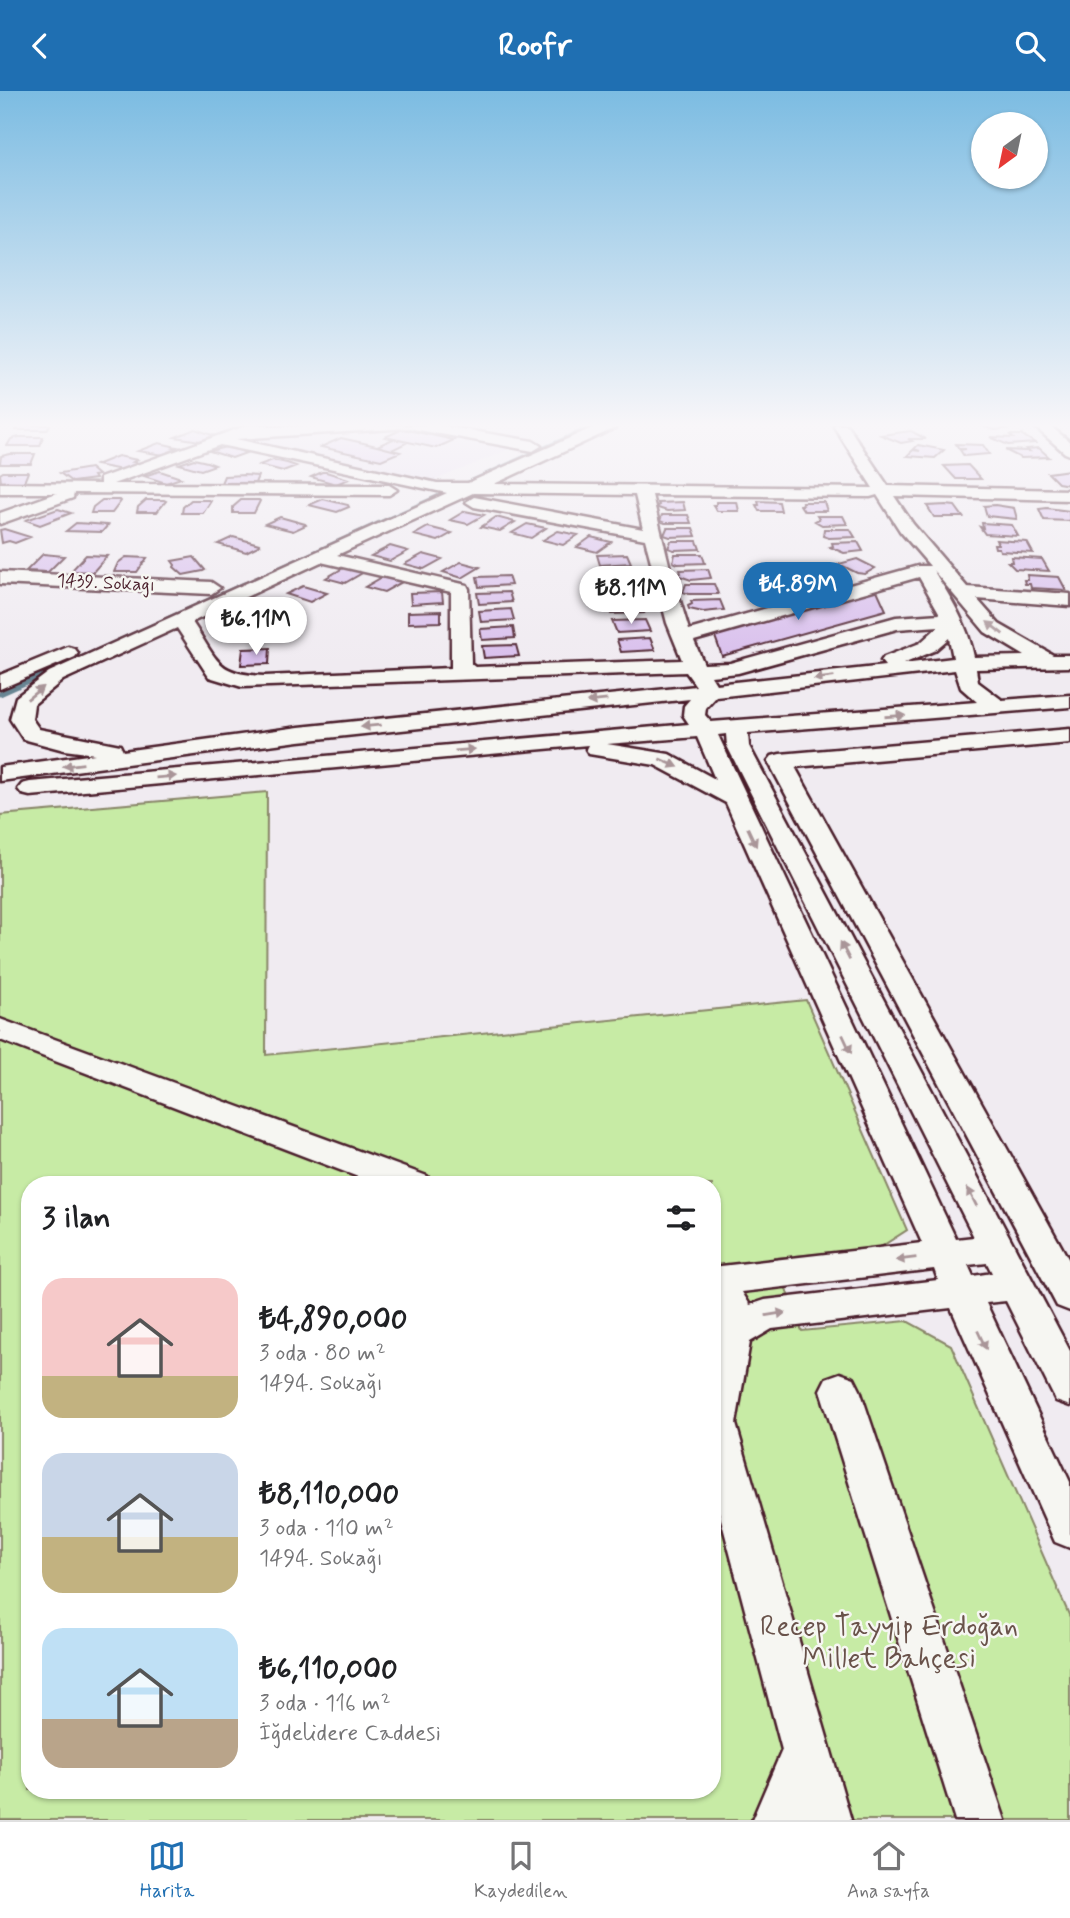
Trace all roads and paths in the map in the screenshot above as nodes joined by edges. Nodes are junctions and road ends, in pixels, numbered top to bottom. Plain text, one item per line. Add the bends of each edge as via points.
1 (38, 506) edge
2 (413, 506) edge
3 (421, 506) edge
4 (517, 506) edge
5 (646, 506) edge
6 (885, 506) edge
7 (888, 506) edge
8 (0, 519) edge
9 (652, 535) junction
10 (321, 557) junction
11 (924, 570) junction
12 (0, 578) edge
13 (211, 588) junction
14 (961, 591) junction
15 (1070, 600) edge
16 (180, 618) junction
17 (953, 622) junction
18 (682, 638) junction
19 (1048, 661) junction
20 (1070, 661) edge
21 (965, 663) junction
22 (0, 672) edge
23 (471, 673) junction
24 (868, 673) junction
25 (23, 674) junction
26 (700, 676) junction
27 (1070, 682) edge
28 (0, 683) edge
29 (1070, 701) edge
30 (548, 706) junction
31 (999, 708) junction
32 (720, 729) junction
33 (1070, 736) edge
34 (554, 741) junction
35 (146, 755) junction
36 (0, 773) edge
37 (0, 792) edge
38 (734, 799) junction
39 (0, 1029) edge
40 (391, 1176) edge
41 (998, 1248) junction
42 (943, 1254) junction
43 (721, 1280) edge
44 (1017, 1285) junction
45 (960, 1292) junction
46 (721, 1294) edge
47 (1070, 1296) edge
48 (722, 1335) edge
49 (1070, 1389) edge
50 (840, 1390) dead end
51 (721, 1438) edge
52 (1070, 1528) edge
53 (807, 1750) junction
54 (777, 1820) edge
55 (826, 1820) edge
56 (980, 1820) edge

1 - 8 street
2 - 13 street
3 - 10 street
4 - 9 street
5 - 9 street
6 - 11 street
7 - 14 street
9 - 18 street
10 - 16 street
10 - 23 street via 460,589 461,667
11 - 17 street
11 - 18 street
12 - 13 street, 1439. Sokağı
13 - 25 street
14 - 15 street
19 -> 14 street via 992,628
16 - 23 street via 216,673 231,679 265,682
35 -> 16 street via 31,734 20,719 24,702 56,676
17 - 21 street
17 - 24 street via 927,647
17 - 26 street via 896,623
18 - 26 street
19 - 20 street
19 - 21 street
19 - 27 street
21 - 24 street
21 - 31 street via 968,684
22 - 25 street
23 - 26 street
24 -> 26 street
25 - 28 street
26 -> 30 street
26 - 32 street via 694,711
29 - 31 street
30 - 34 street via 565,722
30 -> 35 street
32 -> 31 street
32 - 34 street
32 - 38 street
41 -> 32 street via 738,746
33 - 47 street via 780,761
37 -> 34 street
34 -> 38 street via 661,759
35 -> 36 street
38 -> 42 street
39 - 40 street
41 - 42 street
41 - 44 street
42 -> 43 street
42 - 45 street
44 - 45 street
44 - 49 street
48 -> 45 street via 765,1315
45 -> 52 street
46 - 48 street via 736,1315
50 - 56 street
51 - 53 street
53 - 54 street
53 - 55 street

